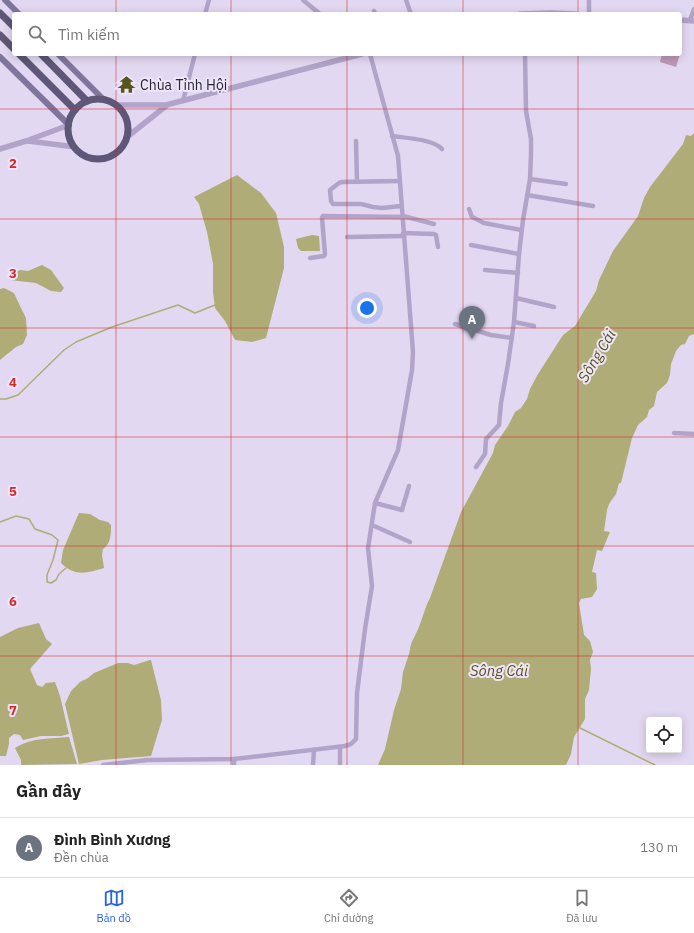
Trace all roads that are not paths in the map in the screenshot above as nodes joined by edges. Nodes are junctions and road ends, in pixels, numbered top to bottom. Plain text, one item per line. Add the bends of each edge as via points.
1 (5, 0) edge
2 (209, 0) edge
3 (303, 0) edge
4 (406, 0) edge
5 (589, 0) edge
6 (694, 9) edge
7 (17, 12) edge
8 (206, 12) edge
9 (318, 12) edge
10 (410, 12) edge
11 (589, 12) edge
12 (0, 13) edge
13 (682, 20) edge
14 (692, 21) edge
15 (12, 25) edge
16 (0, 35) edge
17 (12, 47) edge
18 (21, 56) edge
19 (43, 56) edge
20 (60, 56) edge
21 (194, 56) edge
22 (350, 56) edge
23 (371, 56) edge
24 (525, 56) edge
25 (0, 57) edge
26 (104, 100) junction
27 (88, 101) junction
28 (183, 101) junction
29 (117, 105) junction
30 (166, 105) junction
31 (75, 110) junction
32 (69, 125) junction
33 (392, 136) junction
34 (127, 137) junction
35 (26, 141) junction
36 (356, 141) dead end
37 (75, 147) junction
38 (0, 149) edge
39 (442, 149) dead end
40 (530, 179) junction
41 (400, 181) junction
42 (357, 182) junction
43 (566, 184) dead end
44 (527, 195) junction
45 (401, 206) junction
46 (593, 206) dead end
47 (469, 209) dead end
48 (403, 216) junction
49 (434, 224) dead end
50 (521, 230) junction
51 (404, 235) junction
52 (347, 237) dead end
53 (471, 245) dead end
54 (438, 247) dead end
55 (519, 254) junction
56 (310, 258) dead end
57 (485, 270) dead end
58 (518, 273) junction
59 (516, 298) junction
60 (554, 307) dead end
61 (514, 322) junction
62 (455, 324) dead end
63 (534, 326) dead end
64 (512, 338) junction
65 (674, 433) dead end
66 (694, 434) edge
67 (476, 467) dead end
68 (409, 486) dead end
69 (376, 503) junction
70 (372, 525) junction
71 (410, 542) dead end
72 (340, 747) junction
73 (314, 750) junction
74 (234, 759) junction
75 (103, 765) edge
76 (234, 765) edge
77 (313, 765) edge
78 (340, 765) edge

1 - 7 main road
2 - 8 street
3 - 9 street
4 - 10 street
5 - 11 street
6 - 14 street
12 - 15 main road
13 - 14 street
16 - 17 main road
18 - 31 main road
19 - 27 main road
20 - 26 main road
21 - 28 street
22 - 28 street
23 - 33 street
24 - 40 street via 526,111 531,144
25 - 32 main road
26 - 27 main road
26 - 29 main road
27 - 31 main road
28 - 30 street
29 - 30 street
29 - 34 main road via 124,112 128,122
30 - 34 street
31 - 32 main road
32 - 35 street
32 - 37 main road via 68,131
33 - 39 street via 436,144
33 - 41 street via 398,156
34 - 37 main road via 120,149 103,158 84,155
35 - 37 street
35 - 38 street
36 - 42 street
40 - 43 street
40 - 44 street
41 - 42 street
41 - 45 street
42 - 45 street via 342,182 332,188 330,194 333,204 390,208
44 - 46 street
44 - 50 street
45 - 48 street
47 - 50 street via 472,217 484,222
48 - 49 street
48 - 51 street
48 - 56 street via 323,216 325,254
50 - 55 street
51 - 52 street
51 - 54 street via 434,234
51 - 69 street via 413,352 412,370 398,450
53 - 55 street
55 - 58 street
57 - 58 street
58 - 59 street
59 - 60 street
59 - 61 street
61 - 63 street
61 - 64 street
62 - 64 street via 491,335
64 - 67 street via 501,403 500,425 486,439 485,454
65 - 66 street
68 - 69 street via 402,510
69 - 70 street
70 - 71 street
70 - 72 street via 368,548 372,586 358,688 356,739 352,744
72 - 73 street
72 - 78 street
73 - 74 street
73 - 77 street
74 - 75 street via 151,760
74 - 76 street

